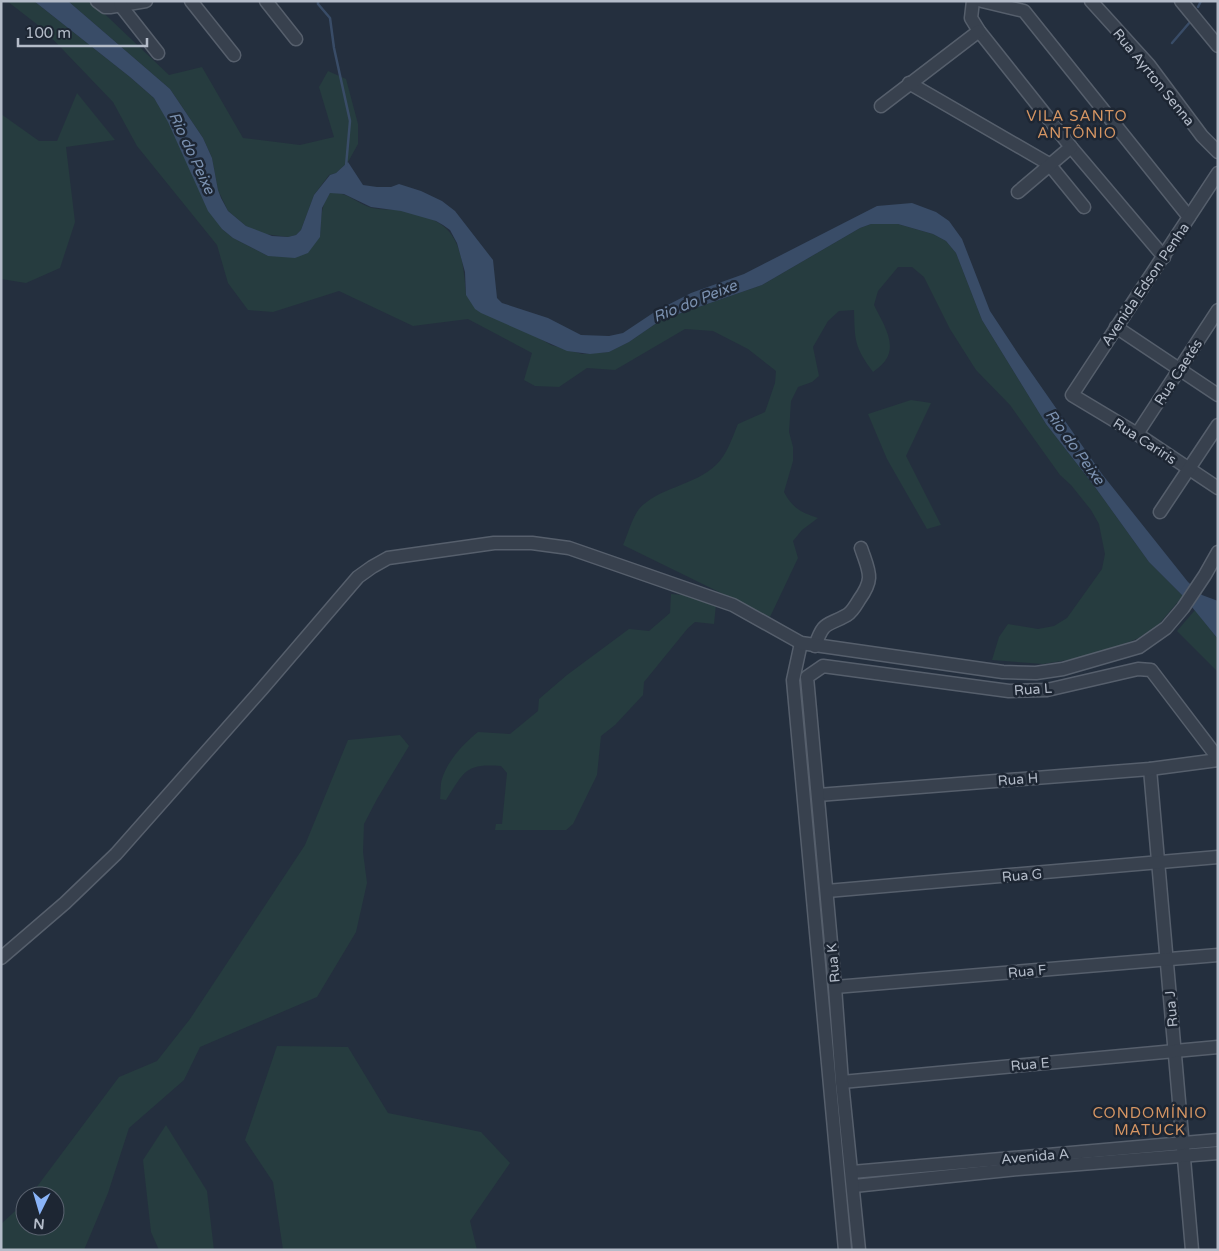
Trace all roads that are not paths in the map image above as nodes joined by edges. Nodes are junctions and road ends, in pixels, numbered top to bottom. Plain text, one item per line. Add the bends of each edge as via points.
1 (97, 1) edge
2 (146, 1) edge
3 (191, 1) edge
4 (266, 1) edge
5 (973, 1) edge
6 (982, 1) edge
7 (1091, 1) edge
8 (1181, 1) edge
9 (117, 5) edge
10 (978, 31) junction
11 (296, 38) dead end
12 (1218, 46) edge
13 (158, 53) dead end
14 (234, 55) dead end
15 (909, 83) junction
16 (881, 106) dead end
17 (1071, 147) junction
18 (1218, 152) edge
19 (1049, 164) junction
20 (1218, 174) edge
21 (1018, 192) dead end
22 (1084, 207) dead end
23 (1189, 217) junction
24 (1164, 257) junction
25 (1218, 310) edge
26 (1116, 328) junction
27 (1179, 370) junction
28 (1072, 395) joint
29 (1218, 395) edge
30 (1218, 425) edge
31 (1137, 434) junction
32 (1188, 469) junction
33 (1218, 488) edge
34 (1160, 512) dead end
35 (861, 548) dead end
36 (1218, 552) edge
37 (801, 643) junction
38 (815, 646) junction
39 (807, 677) joint
40 (1218, 759) edge
41 (1150, 769) junction
42 (818, 795) junction
43 (1218, 857) edge
44 (1158, 863) junction
45 (827, 892) junction
46 (1218, 955) edge
47 (1, 958) edge
48 (1167, 959) junction
49 (836, 987) junction
50 (1218, 1047) edge
51 (1175, 1051) junction
52 (842, 1082) junction
53 (1218, 1140) edge
54 (1183, 1149) junction
55 (1218, 1153) edge
56 (1017, 1164) junction
57 (852, 1172) junction
58 (854, 1186) junction
59 (846, 1250) edge
60 (859, 1250) edge
61 (1192, 1250) edge

1 - 9 street via 104,7
2 - 9 street
3 - 14 street
4 - 11 street
5 - 10 street via 971,18
6 - 23 street via 1024,11
7 - 18 street, Rua Ayrton Senna via 1148,64 1202,136
8 - 12 street
9 - 13 street
10 - 15 street
10 - 17 street
15 - 16 street
15 - 19 street
17 - 19 street
17 - 24 street
19 - 21 street
19 - 22 street
20 - 23 street, Avenida Edson Penha
23 - 24 street, Avenida Edson Penha
24 - 26 street, Avenida Edson Penha
25 - 27 street, Rua Caetés
26 - 27 street
26 - 28 street, Avenida Edson Penha
27 - 29 street
27 - 31 street, Rua Caetés
28 - 31 street, Rua Cariris
30 - 32 street
31 - 32 street, Rua Cariris
32 - 33 street, Rua Cariris
32 - 34 street
35 - 38 street via 869,582 849,614 826,624
36 - 38 street via 1183,608 1166,628 1139,647 1063,669 1036,673 1003,672
37 - 38 street
37 - 47 street via 732,604 569,548 532,543 494,543 388,558 358,577 116,854
37 - 59 street via 793,680
39 - 40 street, Rua L via 823,666 1009,691 1047,690 1138,669 1151,670
39 - 42 street, Rua K
40 - 41 street, Rua H
41 - 42 street, Rua H
41 - 44 street, Rua J
42 - 45 street, Rua K
43 - 44 street, Rua G
44 - 45 street, Rua G
44 - 48 street, Rua J
45 - 49 street, Rua K
46 - 48 street, Rua F
48 - 49 street, Rua F
48 - 51 street, Rua J
49 - 52 street, Rua K
50 - 51 street, Rua E
51 - 52 street, Rua E
51 - 54 street, Rua J
52 - 57 street, Rua K
53 - 54 street, Avenida A
54 - 55 street, Avenida A
54 - 56 street, Avenida A
54 - 61 street, Rua J
56 - 57 street, Avenida A
56 - 58 street, Avenida A
57 - 58 street, Rua K
58 - 60 street, Rua K

